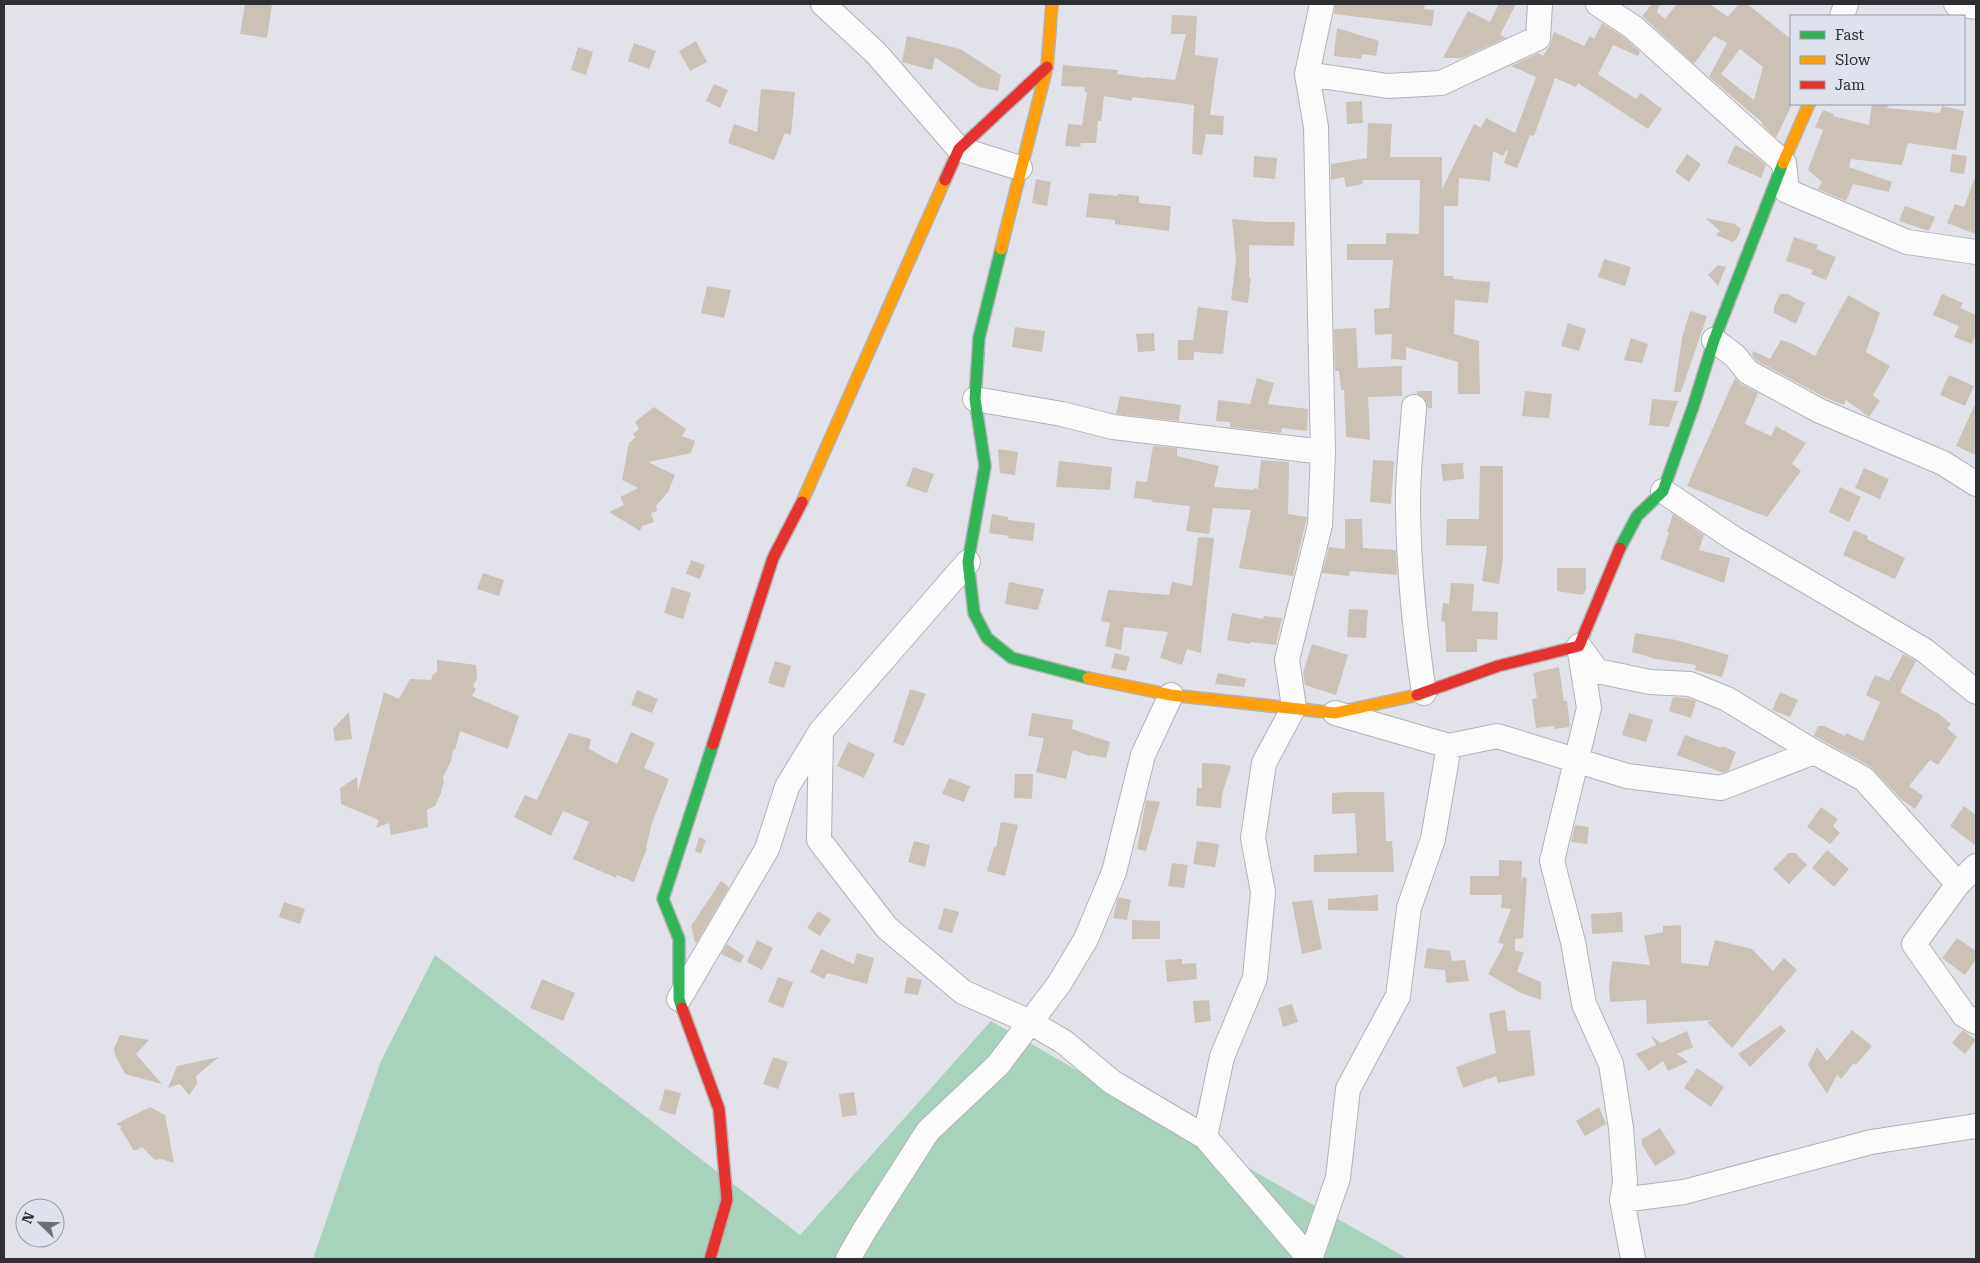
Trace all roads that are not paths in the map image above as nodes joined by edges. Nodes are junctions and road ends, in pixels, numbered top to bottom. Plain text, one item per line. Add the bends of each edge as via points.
1 (824, 4) edge
2 (1052, 4) edge
3 (1322, 4) edge
4 (1540, 4) edge
5 (1598, 4) edge
6 (1956, 4) edge
7 (1976, 7) edge
8 (1047, 67) junction
9 (1307, 74) junction
10 (1809, 105) edge
11 (959, 149) junction
12 (1784, 163) junction
13 (1020, 168) junction
14 (1976, 252) edge
15 (1714, 340) junction
16 (976, 399) junction
17 (1414, 407) dead end
18 (1323, 452) junction
19 (1976, 484) edge
20 (1664, 491) junction
21 (968, 562) junction
22 (1580, 646) junction
23 (1976, 692) edge
24 (1424, 694) junction
25 (1171, 695) junction
26 (1294, 708) junction
27 (1335, 712) junction
28 (821, 731) junction
29 (1449, 746) junction
30 (1814, 752) junction
31 (1577, 760) junction
32 (1976, 866) edge
33 (1958, 884) junction
34 (679, 999) junction
35 (1030, 1022) junction
36 (1976, 1022) edge
37 (1976, 1126) edge
38 (1205, 1137) junction
39 (1622, 1200) junction
40 (710, 1259) edge
41 (848, 1259) edge
42 (1310, 1259) edge
43 (1634, 1259) edge

1 - 11 street via 876,53
2 - 8 street
3 - 9 street
4 - 9 street via 1538,38 1441,83 1388,86
5 - 12 street via 1633,27
6 - 7 street
8 - 11 street
8 - 13 street
9 - 18 street via 1316,127
10 - 12 street
11 - 13 street
11 - 34 street via 795,518 773,558 663,899 679,939
12 - 14 street via 1787,191 1907,242
12 - 15 street
13 - 16 street via 979,338
15 - 19 street via 1735,356 1748,372 1820,411 1943,463
15 - 20 street
16 - 18 street via 1062,414 1113,428
16 - 21 street via 985,466
17 - 24 street via 1408,517 1410,580
18 - 26 street via 1320,525 1287,660
20 - 22 street via 1637,516 1619,550
20 - 23 street via 1733,538 1924,650
21 - 25 street via 974,613 987,638 1012,658 1108,683
21 - 28 street
22 - 24 street via 1498,666
22 - 30 street via 1597,672 1650,682 1690,684 1727,699
22 - 31 street via 1589,708
24 - 27 street
25 - 26 street
25 - 35 street via 1143,755 1114,872 1086,939 1059,984
26 - 27 street
26 - 38 street via 1264,763 1253,838 1263,892 1255,978 1222,1057
27 - 29 street
28 - 34 street via 787,787 767,849
28 - 35 street via 819,840 887,928 962,992
29 - 31 street via 1497,736
29 - 42 street via 1433,840 1409,908 1398,996 1348,1089 1338,1178
30 - 31 street via 1721,788 1627,776
30 - 33 street via 1864,779
31 - 39 street via 1552,861 1573,942 1584,1004 1611,1064 1623,1146 1625,1182
32 - 33 street
33 - 36 street via 1914,944 1964,1015
34 - 40 street via 719,1110 727,1200
35 - 38 street via 1064,1042 1112,1082
35 - 41 street via 998,1065 928,1131
37 - 39 street via 1871,1142 1684,1192
38 - 42 street
39 - 43 street

